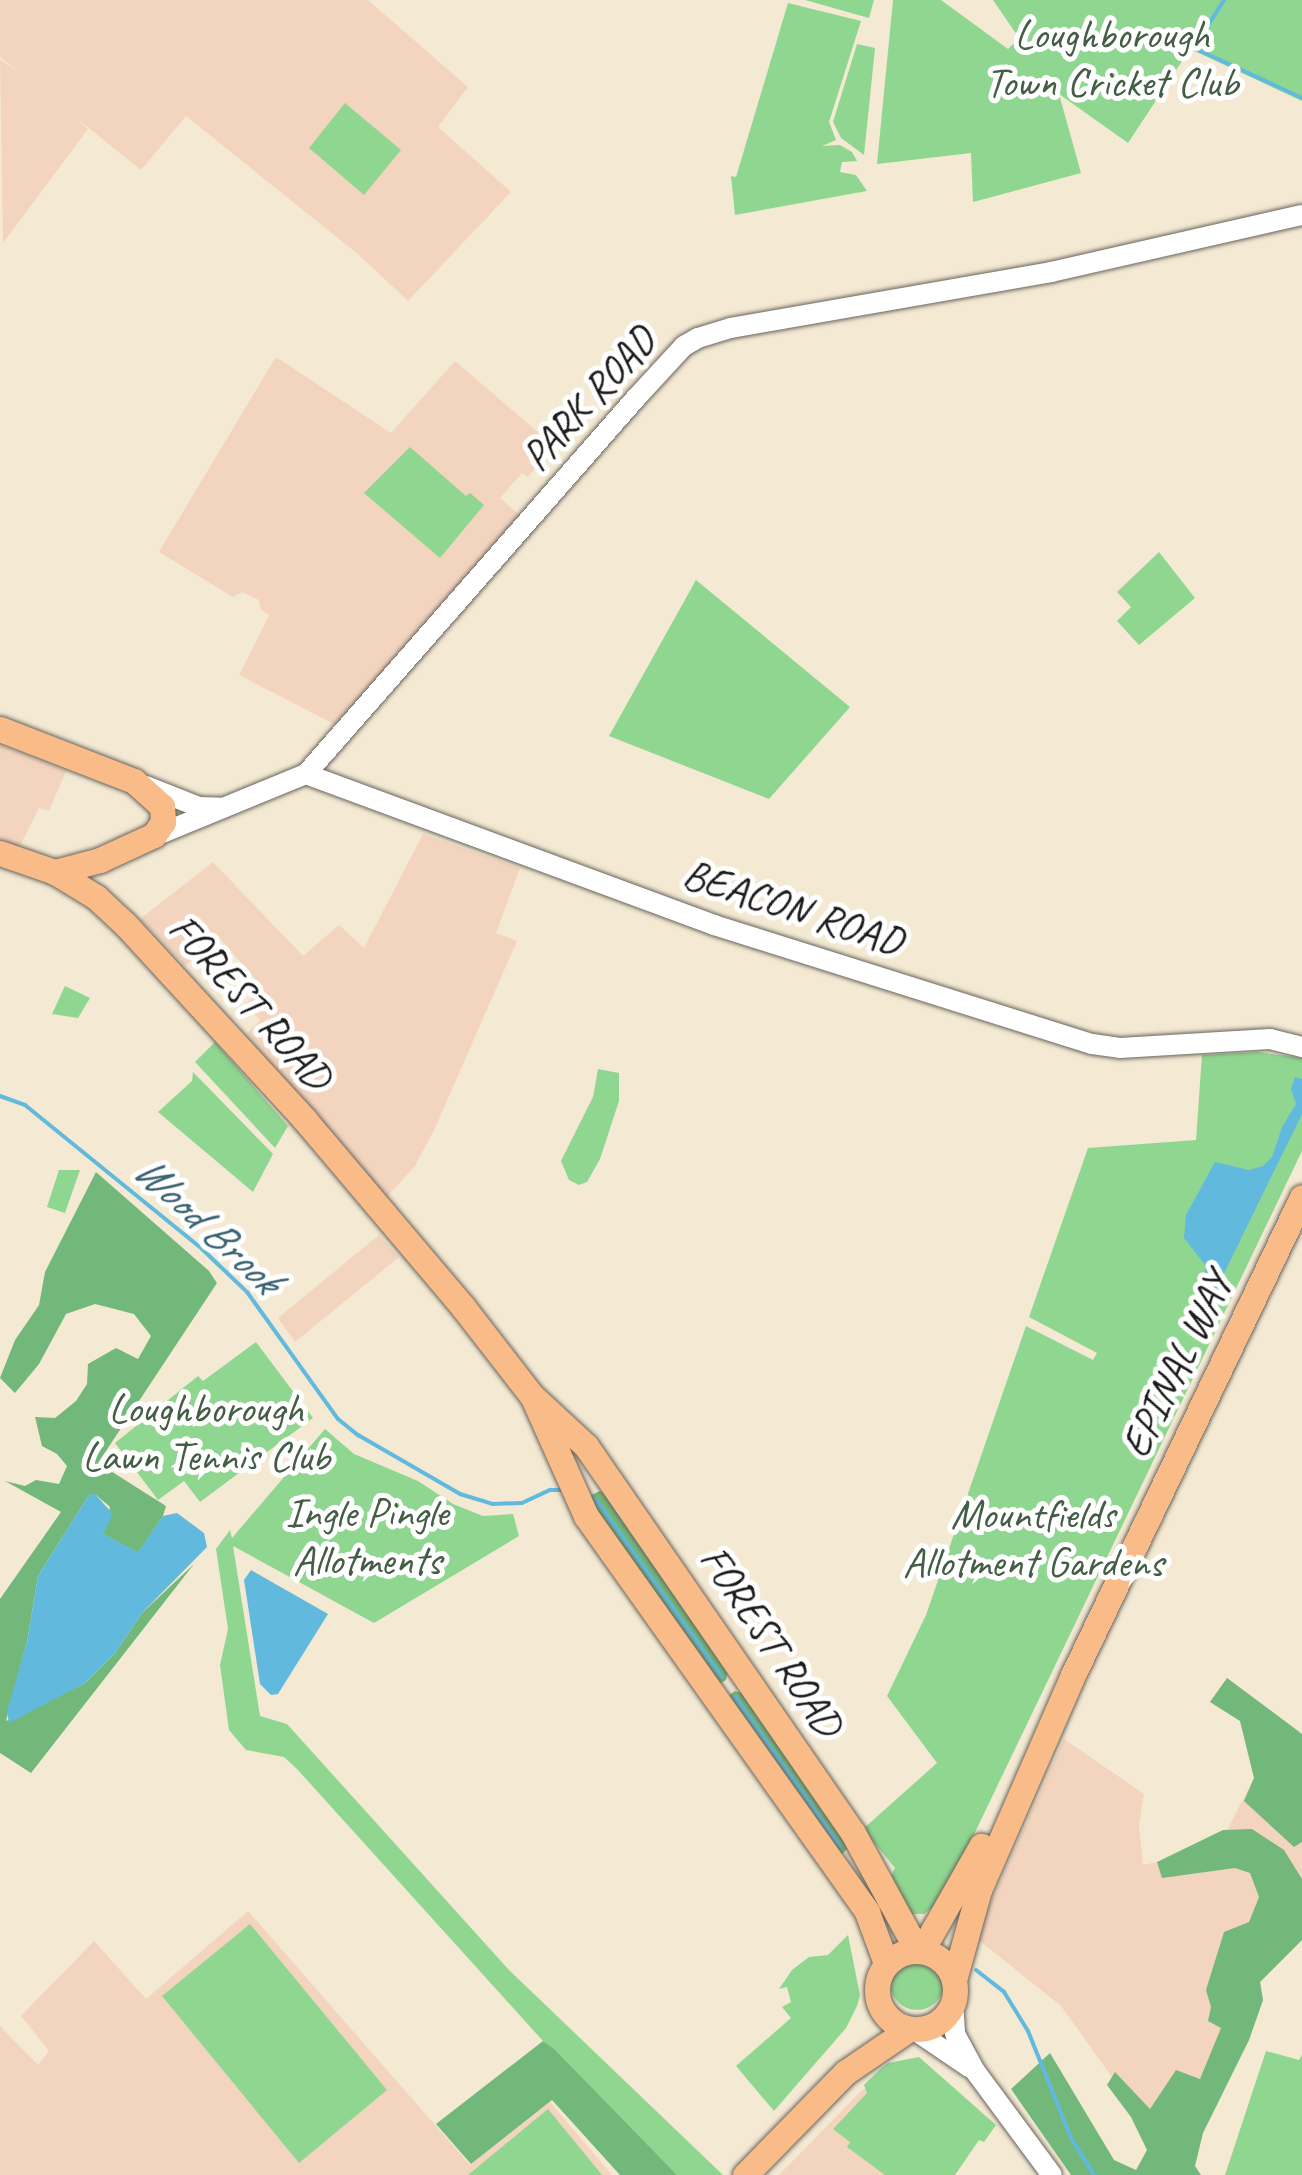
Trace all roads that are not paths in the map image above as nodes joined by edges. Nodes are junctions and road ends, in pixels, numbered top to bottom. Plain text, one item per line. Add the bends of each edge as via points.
1 (1302, 215) edge
2 (0, 728) edge
3 (306, 774) junction
4 (134, 781) junction
5 (225, 808) junction
6 (124, 848) junction
7 (0, 852) edge
8 (100, 860) junction
9 (55, 872) junction
10 (96, 897) junction
11 (1302, 1031) edge
12 (1270, 1039) junction
13 (1302, 1047) edge
14 (1302, 1197) edge
15 (532, 1396) junction
16 (611, 1478) junction
17 (578, 1498) junction
18 (746, 1674) junction
19 (1072, 1676) junction
20 (713, 1697) junction
21 (919, 1950) junction
22 (886, 1963) junction
23 (953, 1991) junction
24 (880, 2006) junction
25 (911, 2029) junction
26 (975, 2071) junction
27 (846, 2072) junction
28 (745, 2175) edge
29 (1052, 2175) edge

1 - 3 street, PARK ROAD via 1036,275 698,338 636,398
2 - 4 main road
3 - 5 street, PARK ROAD
3 - 12 street, BEACON ROAD via 714,924 1092,1044
4 - 5 street via 199,806
4 - 6 main road via 156,796 164,816 154,835
5 - 6 street, PARK ROAD
6 - 8 main road
7 - 9 main road, FOREST ROAD
8 - 9 main road
8 - 10 main road
9 - 10 main road, FOREST ROAD
10 - 15 main road, FOREST ROAD via 305,1120
11 - 12 street, BEACON ROAD
12 - 13 street, BEACON ROAD
14 - 19 main road, EPINAL WAY
15 - 16 main road, FOREST ROAD via 564,1422
15 - 17 main road, FOREST ROAD
16 - 17 main road
16 - 18 main road, FOREST ROAD
17 - 20 main road, FOREST ROAD
18 - 20 main road
18 - 21 main road, FOREST ROAD via 853,1834
19 - 21 main road, EPINAL WAY via 951,1906
19 - 23 main road, EPINAL WAY via 978,1890
20 - 22 main road, FOREST ROAD via 867,1912
21 - 22 main road
21 - 23 main road via 942,1960
22 - 24 main road via 878,1978
23 - 25 main road via 936,2023
23 - 26 street via 956,2034
24 - 25 main road
24 - 27 main road
25 - 26 street
25 - 27 main road
26 - 29 street
27 - 28 main road

